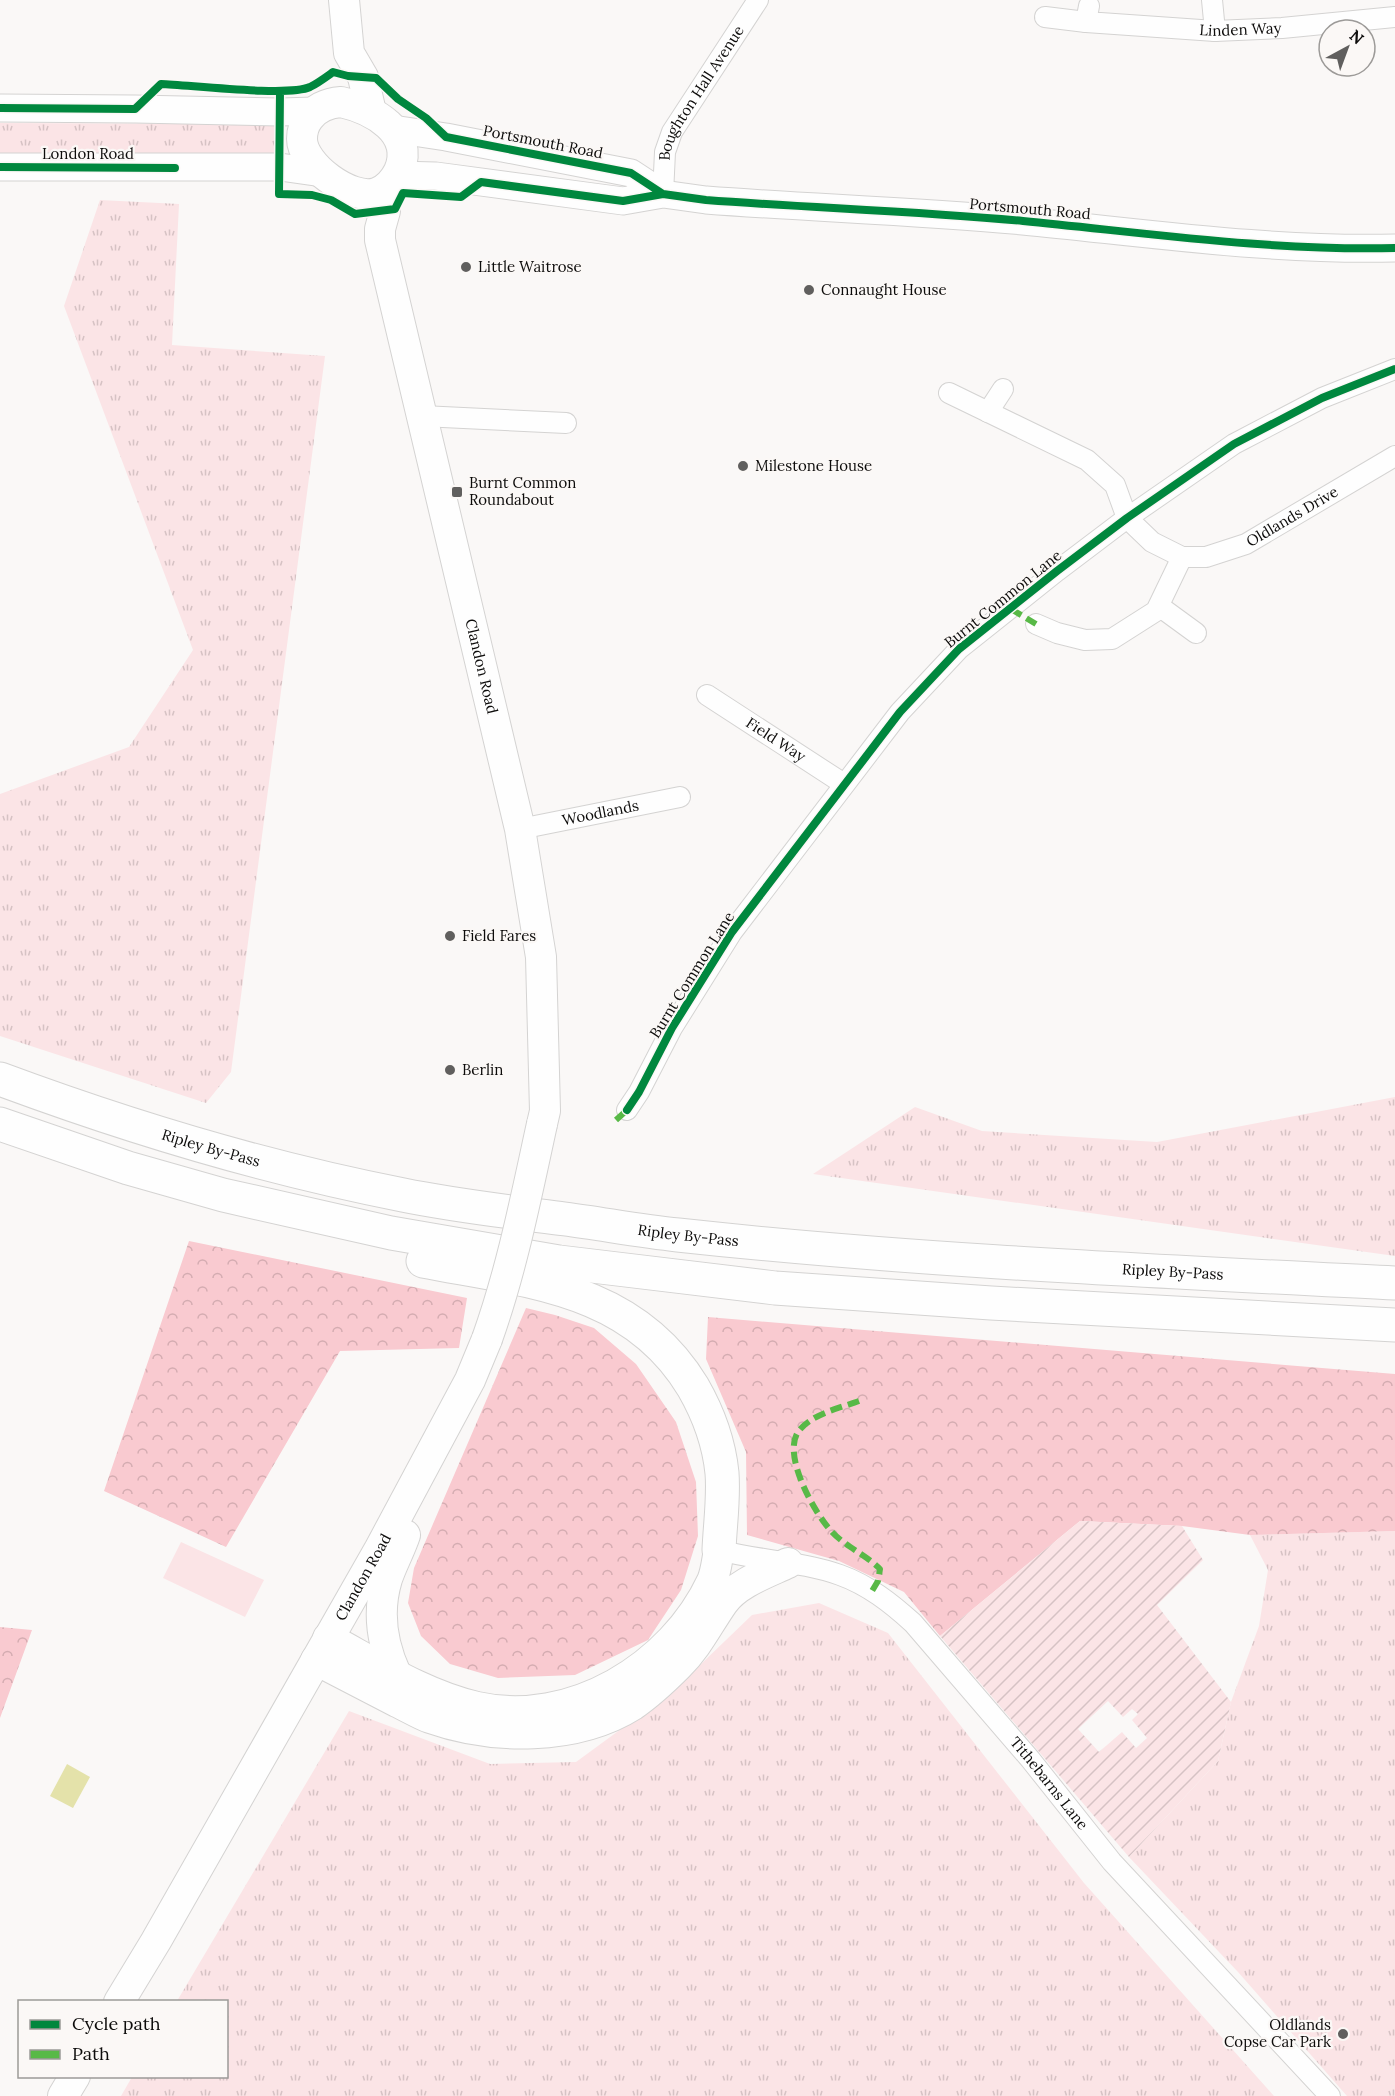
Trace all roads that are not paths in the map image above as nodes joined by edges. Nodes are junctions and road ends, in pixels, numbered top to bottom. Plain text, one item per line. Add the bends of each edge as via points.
1 (344, 0) edge
2 (758, 0) edge
3 (1212, 0) edge
4 (1045, 17) dead end
5 (1395, 17) edge
6 (1215, 31) junction
7 (349, 53) junction
8 (322, 107) junction
9 (0, 108) edge
10 (382, 121) junction
11 (0, 167) edge
12 (322, 173) junction
13 (391, 182) junction
14 (351, 192) junction
15 (663, 194) junction
16 (380, 229) junction
17 (1395, 248) edge
18 (1395, 369) edge
19 (1003, 389) dead end
20 (949, 393) dead end
21 (988, 412) junction
22 (422, 416) junction
23 (566, 423) dead end
24 (1395, 456) edge
25 (1127, 518) junction
26 (1182, 557) junction
27 (1159, 606) junction
28 (1036, 624) dead end
29 (1196, 633) dead end
30 (707, 695) dead end
31 (844, 784) junction
32 (680, 797) dead end
33 (520, 829) junction
34 (0, 1079) edge
35 (627, 1110) dead end
36 (0, 1124) edge
37 (223, 1195) junction
38 (1395, 1283) edge
39 (1395, 1325) edge
40 (424, 1466) junction
41 (719, 1550) junction
42 (788, 1563) junction
43 (322, 1649) junction
44 (396, 1674) junction
45 (120, 2000) edge
46 (74, 2078) edge
47 (63, 2096) edge
48 (1330, 2096) edge

1 - 7 main road
2 - 15 street, Boughton Hall Avenue via 672,132 664,152
3 - 6 street
4 - 6 street, Linden Way via 1088,14
5 - 6 street, Linden Way
7 - 8 main road
7 - 10 main road
8 - 9 main road via 280,112
8 - 10 main road via 341,102 359,106
8 - 12 main road via 305,124 302,140
10 - 13 main road via 401,141 401,166
10 - 15 main road, Portsmouth Road via 631,173
11 - 12 main road, London Road via 280,167
12 - 14 main road
13 - 14 main road via 375,193
13 - 15 main road, Portsmouth Road via 436,176 623,201
13 - 16 main road, Clandon Road
14 - 16 main road
15 - 17 main road, Portsmouth Road via 1011,220 1302,248
16 - 22 main road, Clandon Road
18 - 25 street, Burnt Common Lane via 1322,398 1234,444
19 - 21 street
20 - 21 street
21 - 25 street via 1087,460 1115,485
22 - 23 street
22 - 33 main road, Clandon Road
24 - 26 street, Oldlands Drive via 1246,544 1206,557
25 - 26 street via 1152,542
25 - 31 street, Burnt Common Lane via 959,650 900,712
26 - 27 street
27 - 28 street via 1112,639 1085,640
27 - 29 street
30 - 31 street, Field Way
31 - 35 street, Burnt Common Lane via 732,932
32 - 33 street, Woodlands
33 - 40 main road, Clandon Road, bridge via 541,957 544,1117 503,1293 470,1380
34 - 38 highway, Ripley By-Pass via 235,1156 401,1195 485,1210 674,1235 909,1256
36 - 37 highway via 128,1168
37 - 39 highway via 391,1233 559,1262 775,1288
37 - 41 highway via 290,1227 348,1247 540,1284 623,1315 681,1367 701,1402 715,1439 722,1474
40 - 43 main road, Clandon Road
40 - 44 main road via 382,1606 387,1654
41 - 42 street, Tithebarns Lane
41 - 44 main road via 713,1579 680,1632 635,1672 601,1693 561,1706 518,1711 477,1707 439,1695
42 - 43 main road via 737,1590 723,1602 699,1642 680,1664 633,1705 601,1720 566,1729 498,1733 428,1717
42 - 48 street, Tithebarns Lane via 841,1575 891,1603 913,1623 1112,1862
43 - 44 main road
43 - 45 main road, Clandon Road
46 - 47 main road

